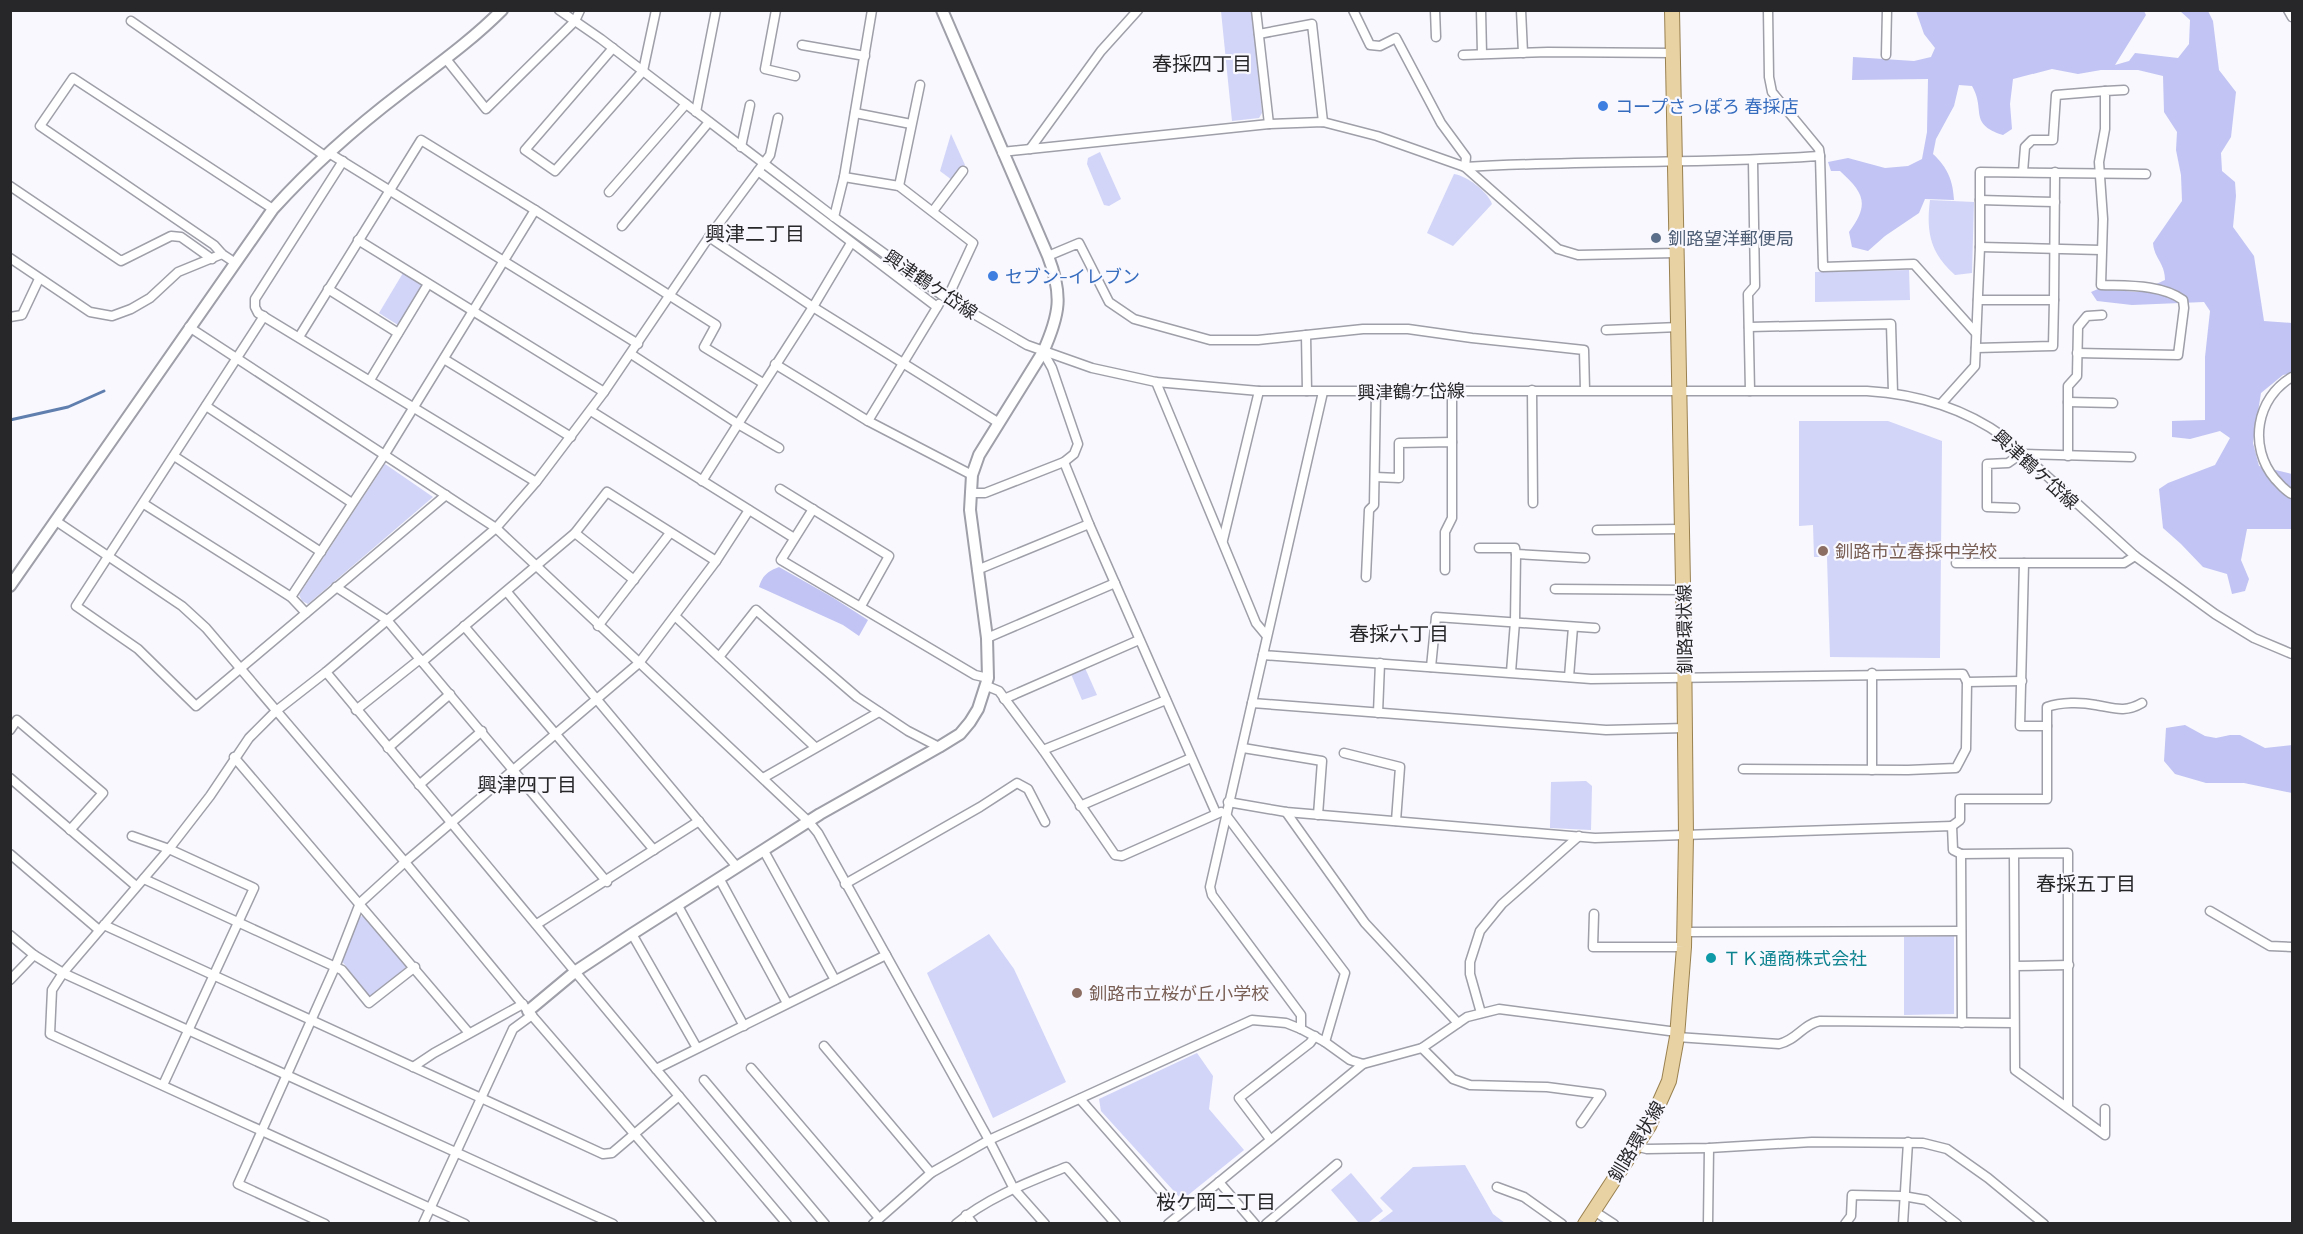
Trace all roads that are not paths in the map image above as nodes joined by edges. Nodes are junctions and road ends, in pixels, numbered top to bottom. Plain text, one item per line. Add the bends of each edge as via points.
1 (502, 10) edge
2 (559, 10) edge
3 (580, 10) edge
4 (656, 10) edge
5 (716, 10) edge
6 (776, 10) edge
7 (872, 10) edge
8 (942, 10) edge
9 (1138, 10) edge
10 (1256, 10) edge
11 (1353, 10) edge
12 (1435, 10) edge
13 (1481, 10) edge
14 (1521, 10) edge
15 (1672, 10) edge
16 (1768, 10) edge
17 (1887, 10) edge
18 (2288, 10) edge
19 (2292, 18) edge
20 (131, 21) dead end
21 (575, 21) junction
22 (1259, 34) junction
23 (1436, 37) dead end
24 (802, 45) dead end
25 (613, 48) junction
26 (1673, 52) junction
27 (1523, 53) junction
28 (1482, 54) junction
29 (1463, 55) dead end
30 (1886, 55) dead end
31 (865, 56) junction
32 (446, 59) junction
33 (643, 71) junction
34 (795, 76) dead end
35 (920, 85) dead end
36 (2124, 90) dead end
37 (2105, 91) junction
38 (686, 104) junction
39 (750, 105) dead end
40 (696, 112) junction
41 (855, 113) junction
42 (778, 118) dead end
43 (709, 122) junction
44 (1323, 122) junction
45 (911, 124) junction
46 (1269, 124) junction
47 (741, 147) junction
48 (1030, 149) junction
49 (1002, 152) junction
50 (327, 155) junction
51 (1820, 156) junction
52 (1753, 160) junction
53 (343, 162) junction
54 (1675, 162) junction
55 (760, 167) junction
56 (1465, 167) junction
57 (963, 171) dead end
58 (2024, 172) junction
59 (2055, 172) junction
60 (2146, 174) dead end
61 (2100, 175) junction
62 (844, 177) junction
63 (10, 186) edge
64 (899, 186) junction
65 (390, 191) junction
66 (609, 192) dead end
67 (1980, 200) junction
68 (2055, 202) junction
69 (273, 209) junction
70 (535, 210) junction
71 (933, 211) junction
72 (834, 217) junction
73 (622, 226) dead end
74 (709, 237) junction
75 (358, 240) junction
76 (851, 243) junction
77 (1980, 247) junction
78 (2054, 248) junction
79 (2101, 250) junction
80 (1676, 252) junction
81 (222, 254) junction
82 (1048, 256) junction
83 (10, 258) edge
84 (212, 258) junction
85 (234, 262) junction
86 (504, 263) junction
87 (39, 279) junction
88 (428, 284) junction
89 (328, 289) junction
90 (670, 295) junction
91 (945, 297) junction
92 (1978, 300) junction
93 (2054, 300) junction
94 (813, 307) junction
95 (937, 307) junction
96 (473, 311) junction
97 (2102, 315) dead end
98 (264, 316) junction
99 (10, 317) edge
100 (189, 327) junction
101 (1679, 327) junction
102 (1749, 327) junction
103 (1606, 330) dead end
104 (398, 333) junction
105 (1976, 333) junction
106 (1306, 335) junction
107 (298, 337) junction
108 (639, 344) junction
109 (1976, 348) junction
110 (1042, 352) junction
111 (2077, 353) junction
112 (631, 354) junction
113 (237, 358) junction
114 (444, 358) junction
115 (903, 363) junction
116 (775, 364) junction
117 (2292, 377) edge
118 (370, 380) junction
119 (1156, 382) junction
120 (763, 383) junction
121 (1532, 390) junction
122 (1585, 390) junction
123 (1259, 391) junction
124 (1306, 391) junction
125 (1452, 391) junction
126 (1750, 391) junction
127 (604, 392) junction
128 (1323, 392) junction
129 (1376, 392) junction
130 (1680, 392) junction
131 (1893, 393) junction
132 (2068, 402) junction
133 (2113, 403) dead end
134 (1941, 404) junction
135 (206, 406) junction
136 (414, 407) junction
137 (591, 411) junction
138 (868, 421) junction
139 (999, 423) junction
140 (738, 424) junction
141 (571, 437) junction
142 (1452, 442) junction
143 (779, 448) dead end
144 (385, 454) junction
145 (2021, 454) junction
146 (174, 456) junction
147 (2068, 456) junction
148 (2131, 457) dead end
149 (1064, 462) junction
150 (972, 475) junction
151 (1375, 477) junction
152 (702, 481) junction
153 (536, 482) junction
154 (780, 489) dead end
155 (970, 494) junction
156 (2292, 494) edge
157 (446, 495) junction
158 (352, 503) junction
159 (1533, 503) dead end
160 (144, 504) junction
161 (2015, 508) dead end
162 (813, 509) junction
163 (749, 510) junction
164 (56, 521) junction
165 (1089, 524) junction
166 (496, 528) junction
167 (1683, 529) junction
168 (1597, 530) dead end
169 (575, 533) junction
170 (670, 533) junction
171 (794, 538) junction
172 (1223, 540) junction
173 (1479, 548) dead end
174 (321, 552) junction
175 (1516, 554) junction
176 (2135, 556) junction
177 (107, 557) junction
178 (1585, 558) dead end
179 (716, 561) junction
180 (1956, 563) dead end
181 (2024, 563) junction
182 (537, 567) junction
183 (977, 570) junction
184 (1445, 570) dead end
185 (1366, 577) dead end
186 (634, 580) junction
187 (1115, 583) junction
188 (10, 586) edge
189 (336, 587) junction
190 (1555, 588) dead end
191 (1683, 590) junction
192 (507, 592) junction
193 (291, 597) junction
194 (861, 606) junction
195 (306, 613) junction
196 (675, 616) junction
197 (387, 620) junction
198 (1515, 622) junction
199 (464, 626) junction
200 (598, 626) junction
201 (1573, 627) junction
202 (1595, 628) dead end
203 (1266, 635) junction
204 (987, 638) junction
205 (1139, 640) junction
206 (2292, 654) edge
207 (1263, 655) junction
208 (719, 657) junction
209 (421, 660) junction
210 (639, 663) junction
211 (1380, 663) junction
212 (1431, 667) junction
213 (241, 668) junction
214 (326, 672) junction
215 (1511, 672) junction
216 (1872, 674) junction
217 (1569, 677) junction
218 (1684, 678) junction
219 (2022, 681) junction
220 (987, 682) junction
221 (1967, 682) junction
222 (450, 694) junction
223 (598, 698) junction
224 (1004, 699) junction
225 (1166, 700) junction
226 (1252, 703) junction
227 (2142, 703) dead end
228 (356, 710) junction
229 (276, 711) junction
230 (879, 712) junction
231 (1378, 713) junction
232 (2047, 726) junction
233 (1684, 728) junction
234 (10, 730) edge
235 (482, 732) junction
236 (556, 735) junction
237 (815, 747) junction
238 (939, 747) junction
239 (388, 748) junction
240 (1243, 748) junction
241 (1043, 750) junction
242 (1344, 753) dead end
243 (234, 757) junction
244 (1191, 758) junction
245 (514, 769) junction
246 (1743, 770) dead end
247 (1872, 770) junction
248 (10, 778) edge
249 (763, 778) junction
250 (419, 785) junction
251 (1080, 806) junction
252 (1227, 809) junction
253 (1286, 812) junction
254 (1216, 813) junction
255 (1318, 815) junction
256 (699, 821) junction
257 (1396, 821) junction
258 (452, 822) junction
259 (808, 822) junction
260 (1045, 822) dead end
261 (1952, 826) junction
262 (70, 830) junction
263 (132, 836) dead end
264 (1579, 836) junction
265 (1686, 836) junction
266 (169, 849) junction
267 (654, 850) junction
268 (764, 851) junction
269 (10, 854) edge
270 (1960, 854) junction
271 (2014, 854) junction
272 (405, 862) junction
273 (737, 867) junction
274 (719, 878) junction
275 (144, 879) junction
276 (607, 882) junction
277 (845, 884) junction
278 (136, 886) junction
279 (360, 903) junction
280 (678, 906) junction
281 (2210, 911) dead end
282 (1594, 914) dead end
283 (237, 922) junction
284 (537, 924) junction
285 (101, 928) junction
286 (1961, 930) junction
287 (1685, 932) junction
288 (632, 934) junction
289 (10, 935) edge
290 (1684, 947) junction
291 (2292, 948) edge
292 (886, 955) junction
293 (34, 956) junction
294 (2069, 965) junction
295 (2015, 966) junction
296 (335, 967) junction
297 (415, 967) junction
298 (576, 971) junction
299 (63, 973) junction
300 (213, 976) junction
301 (10, 980) edge
302 (835, 980) junction
303 (787, 1003) junction
304 (528, 1010) junction
305 (1481, 1013) junction
306 (311, 1021) junction
307 (1458, 1023) junction
308 (1962, 1023) junction
309 (2014, 1023) junction
310 (744, 1026) junction
311 (188, 1029) junction
312 (1302, 1029) junction
313 (469, 1033) junction
314 (1677, 1035) junction
315 (1315, 1036) junction
316 (1325, 1042) junction
317 (824, 1046) dead end
318 (697, 1048) junction
319 (1422, 1048) junction
320 (1364, 1064) junction
321 (413, 1067) junction
322 (751, 1068) dead end
323 (656, 1069) junction
324 (287, 1075) junction
325 (704, 1080) dead end
326 (163, 1085) junction
327 (678, 1096) junction
328 (481, 1097) junction
329 (1080, 1099) junction
330 (2067, 1106) junction
331 (2105, 1109) dead end
332 (1581, 1123) dead end
333 (262, 1131) junction
334 (635, 1133) junction
335 (1270, 1139) junction
336 (989, 1140) junction
337 (1908, 1142) junction
338 (1635, 1146) junction
339 (1709, 1148) junction
340 (456, 1152) junction
341 (1337, 1164) dead end
342 (931, 1173) junction
343 (1219, 1182) junction
344 (1497, 1187) dead end
345 (1014, 1189) junction
346 (1903, 1196) junction
347 (430, 1208) junction
348 (1594, 1211) junction
349 (1180, 1213) junction
350 (966, 1215) junction
351 (876, 1221) edge
352 (325, 1224) edge
353 (423, 1224) edge
354 (465, 1224) edge
355 (613, 1224) edge
356 (712, 1224) edge
357 (787, 1224) edge
358 (825, 1224) edge
359 (956, 1224) edge
360 (973, 1224) edge
361 (1045, 1224) edge
362 (1116, 1224) edge
363 (1168, 1224) edge
364 (1255, 1224) edge
365 (1266, 1224) edge
366 (1562, 1224) edge
367 (1585, 1224) edge
368 (1614, 1224) edge
369 (1708, 1224) edge
370 (1845, 1224) edge
371 (1903, 1224) edge
372 (1957, 1224) edge
373 (2044, 1224) edge

1 - 32 street
2 - 21 street, 興津鶴ケ岱線
3 - 21 street
4 - 33 street
5 - 40 street
6 - 34 street via 765,69
7 - 31 street
8 - 49 street
9 - 48 street via 1101,51
10 - 22 street
11 - 56 street via 1370,45 1380,46 1396,38 1441,123 1466,157
12 - 23 street
13 - 28 street
14 - 27 street
15 - 26 main road, 釧路環状線
16 - 51 street via 1772,92 1819,149
17 - 30 street
18 - 19 street
20 - 50 street
21 - 25 street, 興津鶴ケ岱線
21 - 32 street via 486,108
22 - 44 street via 1312,24
22 - 46 street
24 - 31 street
25 - 33 street, 興津鶴ケ岱線
25 - 33 street via 525,150 555,171
26 - 27 street
26 - 54 main road, 釧路環状線
27 - 28 street
28 - 29 street
31 - 41 street
32 - 50 street
33 - 38 street, 興津鶴ケ岱線
35 - 45 street
36 - 37 street
37 - 58 street via 2056,95 2053,140 2032,140 2025,147
37 - 61 street
38 - 40 street, 興津鶴ケ岱線
38 - 66 street
39 - 47 street
40 - 43 street, 興津鶴ケ岱線
41 - 45 street
41 - 62 street
42 - 55 street via 770,155
43 - 47 street, 興津鶴ケ岱線
43 - 73 street
44 - 46 street
44 - 56 street
45 - 64 street
46 - 48 street
47 - 55 street, 興津鶴ケ岱線
48 - 49 street
49 - 82 street
50 - 53 street
50 - 69 street
51 - 52 street
51 - 105 street via 1823,267 1914,264
52 - 54 street
52 - 102 street via 1755,286 1748,294
53 - 65 street
53 - 98 street via 255,299 258,313
54 - 56 street
54 - 80 main road, 釧路環状線
55 - 72 street, 興津鶴ケ岱線
55 - 74 street
55 - 76 street
56 - 80 street via 1558,249 1578,255
57 - 71 street
58 - 59 street
58 - 67 street via 1980,172
59 - 61 street
59 - 68 street
60 - 61 street
61 - 79 street
62 - 64 street
62 - 72 street
63 - 84 street via 121,261 171,236 181,237
64 - 71 street
65 - 70 street via 421,140
65 - 75 street
65 - 86 street
67 - 68 street
67 - 77 street
68 - 78 street
69 - 81 street via 73,78 40,126
69 - 85 street
70 - 86 street
70 - 90 street
71 - 91 street via 974,243
72 - 91 street, 興津鶴ケ岱線
74 - 90 street
74 - 94 street
75 - 88 street
75 - 89 street
76 - 94 street
76 - 95 street
77 - 78 street
77 - 92 street
78 - 79 street
78 - 93 street
79 - 111 street via 2101,285 2140,286 2183,300 2178,355
80 - 101 main road, 釧路環状線
81 - 84 street
81 - 85 street
82 - 106 street via 1079,243 1109,302 1134,319 1210,340
82 - 110 street via 1059,298
83 - 87 street
84 - 87 street via 178,272 150,298 112,316 90,312
85 - 100 street
86 - 96 street
86 - 108 street
87 - 99 street via 22,315
88 - 96 street
88 - 104 street
89 - 104 street
89 - 107 street
90 - 108 street
90 - 120 street via 716,326 704,347
91 - 95 street
91 - 110 street, 興津鶴ケ岱線
92 - 93 street
92 - 105 street
93 - 109 street via 2054,346
94 - 115 street
94 - 116 street
95 - 115 street
96 - 114 street
96 - 127 street
97 - 111 street via 2087,316 2078,327
98 - 107 street
98 - 113 street
100 - 113 street
100 - 164 street
101 - 103 street
101 - 130 main road, 釧路環状線
102 - 126 street
102 - 131 street via 1891,324
104 - 118 street
105 - 109 street
106 - 122 street via 1408,328 1584,350
106 - 124 street
107 - 118 street
108 - 112 street
109 - 134 street via 1975,366
110 - 119 street, 興津鶴ケ岱線
110 - 139 street
110 - 149 street via 1052,368 1078,444
111 - 132 street via 2077,376 2068,386
112 - 127 street
112 - 140 street
113 - 135 street
113 - 144 street
114 - 136 street
114 - 141 street
115 - 138 street
115 - 139 street
116 - 120 street
116 - 138 street
117 - 156 street via 2271,396 2258,431 2259,449 2270,473
118 - 136 street
119 - 123 street, 興津鶴ケ岱線
119 - 172 street
120 - 140 street
121 - 122 street, 興津鶴ケ岱線
121 - 125 street, 興津鶴ケ岱線
121 - 159 street
122 - 130 street, 興津鶴ケ岱線
123 - 124 street, 興津鶴ケ岱線
123 - 172 street
124 - 128 street, 興津鶴ケ岱線
125 - 129 street, 興津鶴ケ岱線
125 - 142 street
126 - 130 street, 興津鶴ケ岱線
126 - 131 street, 興津鶴ケ岱線
127 - 137 street
128 - 129 street, 興津鶴ケ岱線
128 - 203 street
129 - 151 street
130 - 167 main road, 釧路環状線
131 - 134 street, 興津鶴ケ岱線
132 - 133 street
132 - 147 street
134 - 145 street, 興津鶴ケ岱線 via 1988,426
135 - 146 street
135 - 158 street
136 - 144 street
136 - 153 street
137 - 141 street
137 - 152 street
138 - 150 street
139 - 150 street via 979,455
140 - 143 street
140 - 152 street
141 - 153 street
142 - 151 street via 1399,443 1399,478
142 - 184 street via 1452,518 1444,532
144 - 157 street
144 - 158 street
145 - 147 street
145 - 161 street via 2008,463 1987,464 1987,507
145 - 176 street, 興津鶴ケ岱線
146 - 160 street
146 - 174 street
147 - 148 street
149 - 155 street via 985,493
149 - 165 street
150 - 155 street
151 - 185 street via 1374,505 1369,510
152 - 163 street
153 - 166 street
154 - 162 street
155 - 183 street
157 - 166 street
157 - 189 street
158 - 174 street
160 - 177 street
160 - 193 street
162 - 171 street
162 - 194 street via 889,556
163 - 171 street
163 - 179 street
164 - 177 street
164 - 188 street
165 - 183 street
165 - 187 street
166 - 182 street
166 - 197 street
167 - 168 street
167 - 191 main road, 釧路環状線
169 - 170 street via 607,492
169 - 182 street
169 - 186 street
170 - 179 street
170 - 186 street
171 - 194 street via 781,560
172 - 203 street via 1256,623
173 - 175 street via 1515,548
174 - 193 street
175 - 178 street
175 - 198 street
176 - 181 street via 2124,563
176 - 206 street, 興津鶴ケ岱線 via 2224,620
177 - 213 street via 182,606
177 - 213 street via 76,606 138,649 196,706
179 - 196 street
180 - 181 street
181 - 219 street
182 - 192 street
182 - 200 street
183 - 204 street
186 - 200 street
187 - 204 street
187 - 205 street
189 - 195 street
189 - 197 street
190 - 191 street
191 - 218 main road, 釧路環状線
192 - 199 street
192 - 223 street
193 - 195 street
194 - 220 street
195 - 213 street
196 - 208 street
196 - 210 street
197 - 209 street
197 - 214 street
198 - 201 street
198 - 212 street via 1436,617
198 - 215 street
199 - 209 street
199 - 236 street
200 - 210 street
201 - 202 street
201 - 217 street
203 - 207 street
204 - 220 street
205 - 224 street
205 - 225 street
207 - 211 street
207 - 226 street
208 - 230 street via 756,610
208 - 237 street
209 - 222 street
209 - 228 street
210 - 223 street
210 - 249 street
211 - 212 street
211 - 231 street
212 - 215 street
213 - 229 street
214 - 228 street
214 - 229 street
215 - 217 street
216 - 218 street
216 - 221 street via 1963,674
216 - 247 street
217 - 218 street
218 - 233 main road, 釧路環状線
219 - 221 street
219 - 232 street via 2020,726
220 - 224 street
220 - 238 street via 970,722 960,734
221 - 247 street via 1966,748 1956,768
222 - 235 street
222 - 239 street
223 - 236 street
223 - 256 street
224 - 241 street
225 - 241 street
225 - 244 street
226 - 231 street
226 - 240 street
227 - 232 street via 2123,710 2094,704 2056,704 2047,707
228 - 239 street
229 - 243 street
229 - 272 street
230 - 237 street
230 - 238 street
231 - 233 street via 1606,730
232 - 261 street via 2047,798 1960,799 1960,820
233 - 265 main road, 釧路環状線
234 - 262 street via 17,720 104,793
235 - 245 street
235 - 250 street
236 - 245 street
236 - 267 street
237 - 249 street
238 - 259 street
239 - 250 street
240 - 252 street
240 - 255 street via 1322,762
241 - 251 street
242 - 257 street via 1400,767
243 - 266 street
243 - 279 street
244 - 251 street
244 - 254 street
245 - 258 street
245 - 276 street
246 - 247 street
248 - 262 street
249 - 259 street
250 - 258 street
251 - 254 street via 1115,855 1122,856
252 - 253 street
252 - 254 street
252 - 312 street via 1210,887 1212,895 1301,1015
252 - 316 street via 1345,973
253 - 255 street
253 - 307 street via 1365,923
255 - 257 street
256 - 267 street
256 - 273 street
257 - 264 street
258 - 272 street
258 - 284 street
259 - 268 street
259 - 277 street
260 - 277 street via 1028,789 1017,783
261 - 265 street
261 - 270 street via 1953,850
262 - 278 street
263 - 266 street
264 - 265 street
264 - 305 street via 1502,904 1480,931 1470,974
265 - 287 main road, 釧路環状線
266 - 275 street
266 - 283 street via 254,888
267 - 276 street
268 - 273 street
268 - 302 street
269 - 285 street
270 - 271 street
270 - 286 street
271 - 294 street via 2068,854
271 - 295 street
272 - 279 street
272 - 304 street
273 - 274 street
274 - 280 street
274 - 303 street
275 - 278 street
275 - 283 street
276 - 284 street
277 - 292 street
278 - 285 street
279 - 296 street
279 - 297 street
280 - 288 street
280 - 310 street
281 - 291 street via 2270,946
282 - 290 street via 1593,947
283 - 296 street
283 - 300 street
284 - 298 street
285 - 299 street
285 - 300 street
286 - 287 street
286 - 308 street
287 - 290 main road, 釧路環状線
288 - 298 street
288 - 318 street
289 - 293 street
290 - 314 main road, 釧路環状線
292 - 302 street
292 - 336 street
293 - 299 street
293 - 301 street
294 - 295 street
294 - 330 street
295 - 309 street
296 - 297 street via 342,970 369,1003
296 - 306 street
297 - 313 street
298 - 304 street
298 - 323 street
299 - 311 street
299 - 326 street via 52,990 50,1034
300 - 306 street
300 - 311 street
302 - 303 street
303 - 310 street
304 - 313 street
304 - 328 street via 513,1029
304 - 334 street
305 - 307 street
305 - 314 street via 1499,1009 1519,1011
306 - 321 street
306 - 324 street
307 - 319 street
308 - 309 street
308 - 314 street via 1820,1021 1811,1023 1791,1041 1779,1044
309 - 330 street via 2015,1070
310 - 318 street
311 - 324 street
311 - 326 street
312 - 315 street
312 - 329 street via 1286,1023 1252,1020
313 - 321 street
314 - 338 main road, 釧路環状線 via 1662,1100
315 - 316 street
315 - 335 street via 1239,1098
316 - 320 street via 1350,1060
317 - 342 street
318 - 323 street
319 - 320 street
319 - 332 street via 1452,1079 1470,1085 1547,1087 1600,1094
320 - 335 street
321 - 328 street
322 - 351 street
323 - 327 street
324 - 333 street
324 - 340 street
325 - 358 street
326 - 333 street
327 - 334 street
327 - 357 street
328 - 334 street via 603,1154 612,1153
328 - 340 street
329 - 336 street
329 - 349 street
330 - 331 street via 2105,1135
333 - 347 street
333 - 352 street via 238,1184
334 - 356 street
335 - 343 street
336 - 342 street
336 - 345 street
337 - 339 street
337 - 346 street
337 - 373 street via 1947,1149
338 - 339 street
338 - 348 main road, 釧路環状線
339 - 369 street
340 - 347 street
340 - 355 street
341 - 365 street
342 - 351 street
343 - 349 street
343 - 364 street
344 - 366 street via 1524,1197
345 - 350 street
345 - 361 street
345 - 362 street via 1066,1167
346 - 370 street via 1852,1196 1851,1216
346 - 371 street
346 - 372 street via 1926,1200
347 - 353 street
347 - 354 street
348 - 367 main road, 釧路環状線
348 - 368 street
349 - 363 street
350 - 359 street
350 - 360 street

